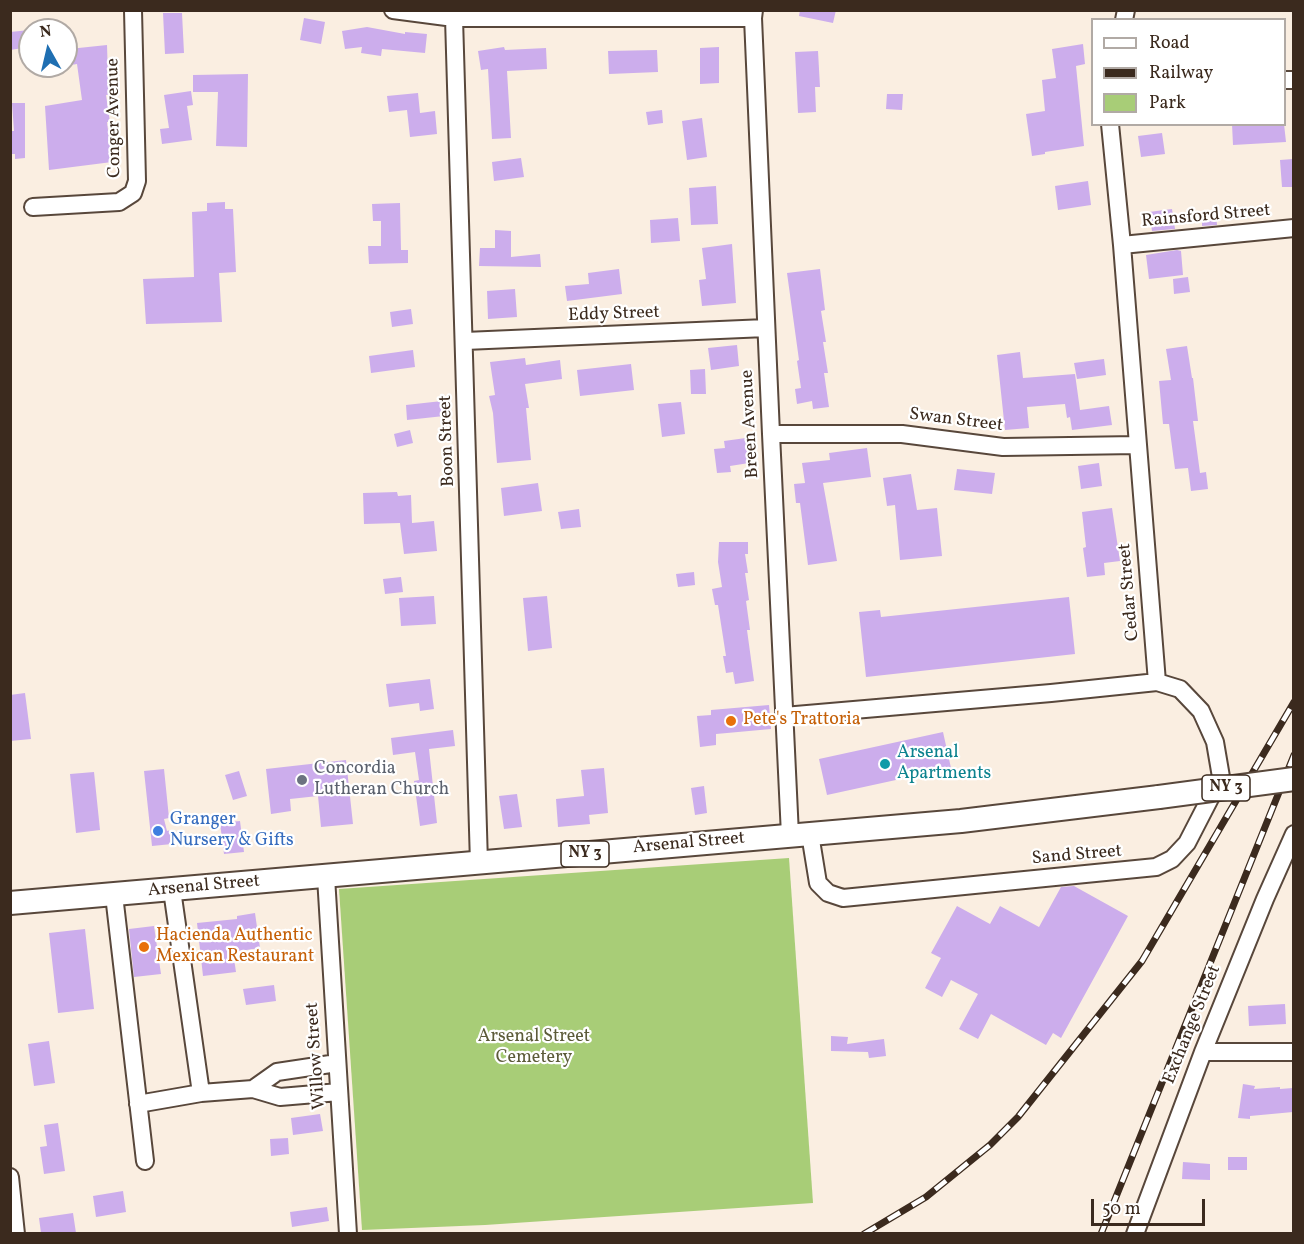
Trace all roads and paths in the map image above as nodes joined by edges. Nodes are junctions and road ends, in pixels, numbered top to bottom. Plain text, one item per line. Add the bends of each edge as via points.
1 (133, 10) edge
2 (393, 10) edge
3 (754, 14) edge
4 (454, 18) junction
5 (1110, 126) edge
6 (33, 207) dead end
7 (1293, 228) edge
8 (1122, 245) junction
9 (766, 328) junction
10 (465, 341) junction
11 (771, 434) junction
12 (1137, 445) junction
13 (1157, 682) junction
14 (784, 716) junction
15 (1293, 779) edge
16 (800, 834) junction
17 (1293, 834) edge
18 (479, 863) junction
19 (326, 877) junction
20 (172, 890) junction
21 (114, 895) junction
22 (10, 903) edge
23 (1203, 1052) junction
24 (1293, 1052) edge
25 (337, 1063) junction
26 (253, 1089) junction
27 (339, 1092) junction
28 (201, 1093) junction
29 (138, 1104) junction
30 (145, 1161) dead end
31 (10, 1177) edge
32 (16, 1233) edge
33 (348, 1233) edge
34 (1135, 1233) edge

1 - 6 street, Conger Avenue via 137,179 134,193 119,202
2 - 4 street
3 - 4 street
3 - 9 street, Breen Avenue
4 - 10 street, Boon Street
5 - 8 street, Cedar Street
7 - 8 street, Rainsford Street
8 - 12 street, Cedar Street
9 - 10 street, Eddy Street
9 - 11 street, Breen Avenue
10 - 18 street, Boon Street
11 - 12 street, Swan Street via 902,434 1003,447
11 - 14 street, Breen Avenue
12 - 13 street, Cedar Street
13 - 14 street
13 - 16 street, Sand Street via 1180,689 1201,711 1215,742 1221,777 1187,843 1172,859 1156,867 843,898 828,893 818,883
14 - 16 street, Breen Avenue
15 - 16 highway, Arsenal Street / NY 3, bridge via 961,821
16 - 18 highway, Arsenal Street / NY 3
17 - 23 street, Exchange Street
18 - 19 highway, Arsenal Street / NY 3
19 - 20 highway, Arsenal Street / NY 3
19 - 25 street, Willow Street
20 - 21 highway, Arsenal Street / NY 3
20 - 28 street
21 - 22 highway, Arsenal Street / NY 3
21 - 29 street
23 - 24 street
23 - 34 street, Exchange Street
25 - 26 street via 277,1072
25 - 27 street, Willow Street
26 - 27 street via 280,1098
26 - 28 street
27 - 33 street, Willow Street
28 - 29 street
29 - 30 street
31 - 32 street

